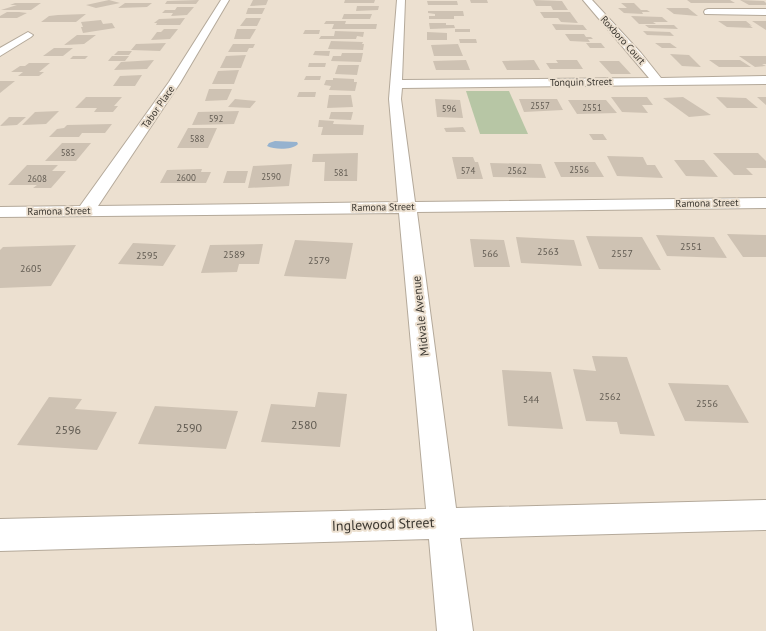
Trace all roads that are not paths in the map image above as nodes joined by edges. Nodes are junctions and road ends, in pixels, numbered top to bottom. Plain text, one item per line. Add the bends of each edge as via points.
1 (225, 0) edge
2 (401, 0) edge
3 (587, 0) edge
4 (708, 12) dead end
5 (766, 12) edge
6 (13, 34) dead end
7 (0, 53) edge
8 (766, 80) edge
9 (658, 81) junction
10 (396, 84) junction
11 (766, 202) edge
12 (407, 207) junction
13 (86, 210) junction
14 (0, 212) edge
15 (766, 515) edge
16 (443, 523) junction
17 (0, 536) edge
18 (455, 631) edge

1 - 13 street, Tabor Place via 174,83
2 - 10 street, Midvale Avenue
3 - 9 street, Roxboro Court
4 - 5 street
6 - 7 street via 28,35
8 - 9 street, Tonquin Street
9 - 10 street, Tonquin Street
10 - 12 street, Midvale Avenue via 394,99
11 - 12 street, Ramona Street
12 - 13 street, Ramona Street
12 - 16 street, Midvale Avenue
13 - 14 street, Ramona Street
15 - 16 street, Inglewood Street
16 - 17 street, Inglewood Street
16 - 18 street, Midvale Avenue

